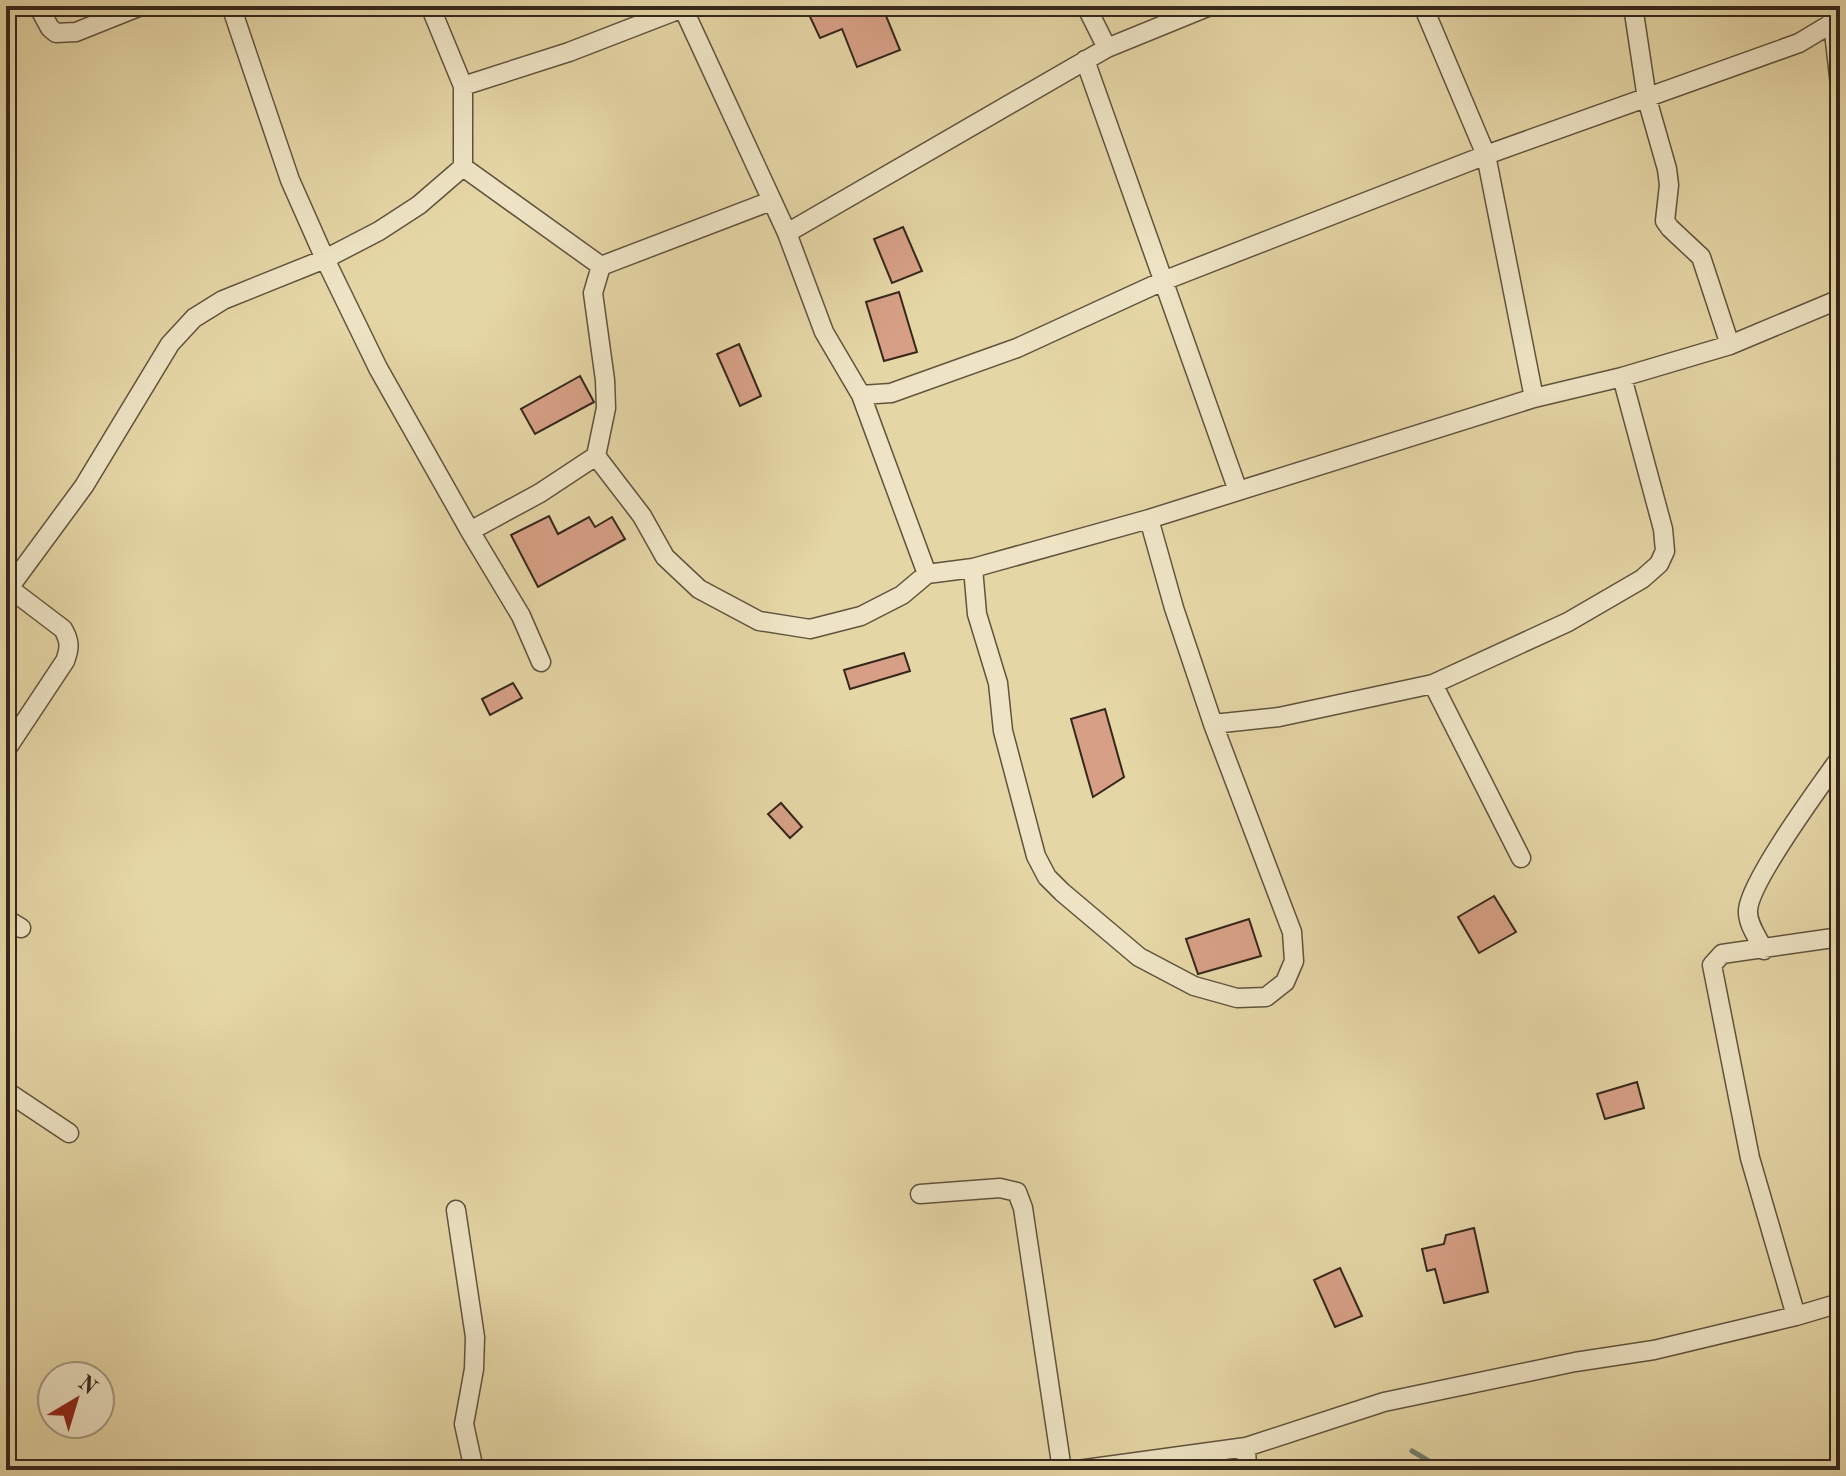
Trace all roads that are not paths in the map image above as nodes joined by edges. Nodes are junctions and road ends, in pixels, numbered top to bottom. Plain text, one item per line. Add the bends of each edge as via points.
1 (38, 6) edge
2 (141, 6) edge
3 (231, 6) edge
4 (430, 6) edge
5 (1086, 6) edge
6 (1210, 6) edge
7 (1423, 6) edge
8 (1633, 6) edge
9 (685, 7) edge
10 (1833, 14) edge
11 (1107, 48) junction
12 (1085, 60) junction
13 (1840, 85) edge
14 (463, 86) junction
15 (1647, 99) junction
16 (1486, 155) junction
17 (463, 167) junction
18 (771, 201) junction
19 (787, 233) junction
20 (325, 259) junction
21 (601, 266) junction
22 (1163, 281) junction
23 (1840, 299) edge
24 (1730, 345) junction
25 (1622, 377) junction
26 (861, 395) junction
27 (1534, 398) junction
28 (596, 456) junction
29 (1238, 491) junction
30 (1149, 519) junction
31 (470, 531) junction
32 (973, 568) junction
33 (927, 574) junction
34 (8, 590) edge
35 (541, 662) dead end
36 (1433, 684) junction
37 (1213, 724) junction
38 (6, 750) edge
39 (1840, 758) edge
40 (1521, 858) dead end
41 (1840, 937) edge
42 (1764, 950) junction
43 (6, 1091) edge
44 (69, 1133) dead end
45 (920, 1194) dead end
46 (456, 1210) dead end
47 (1840, 1303) edge
48 (1796, 1316) junction
49 (1246, 1447) junction
50 (474, 1470) edge
51 (1062, 1470) edge
52 (1078, 1470) edge
53 (1247, 1470) edge

1 - 2 street via 56,33 76,32
3 - 20 street via 290,180
4 - 14 street
5 - 11 street
6 - 11 street
7 - 16 street
8 - 15 street
9 - 14 street
9 - 18 street
10 - 13 street
10 - 15 street via 1799,43
11 - 12 street
12 - 19 street
12 - 22 street
14 - 17 street
15 - 16 street
15 - 24 street via 1667,169 1665,221 1701,257
16 - 22 street
16 - 27 street
17 - 20 street via 419,205
17 - 21 street
18 - 19 street
18 - 21 street
19 - 26 street via 824,332
20 - 31 street via 378,368
20 - 34 street via 223,300 194,318 170,344 84,486
21 - 28 street via 593,293 606,408
22 - 26 street via 1017,348 891,393
22 - 29 street
23 - 24 street
24 - 25 street
25 - 27 street
25 - 36 street via 1663,529 1665,551 1659,564 1568,622
26 - 33 street
27 - 29 street
28 - 31 street
28 - 33 street via 642,516 665,557 699,589 759,621 810,629 861,616 902,595
29 - 30 street
30 - 32 street
30 - 37 street
31 - 35 street via 521,616
32 - 33 street
32 - 37 street via 979,623 998,683 1003,731 1036,856 1047,877 1139,957 1194,986 1237,998 1266,997 1285,982 1294,961 1292,932
34 - 38 street via 63,629 70,648
36 - 37 street via 1279,717
36 - 40 street
39 - 42 street via 1752,894 1747,912
41 - 42 street
42 - 48 street via 1722,954 1712,965 1712,974 1750,1158
43 - 44 street
45 - 51 street via 1000,1188 1017,1192
46 - 50 street via 475,1337 464,1424
47 - 48 street
48 - 49 street via 1654,1350 1384,1402
49 - 52 street
49 - 53 street

